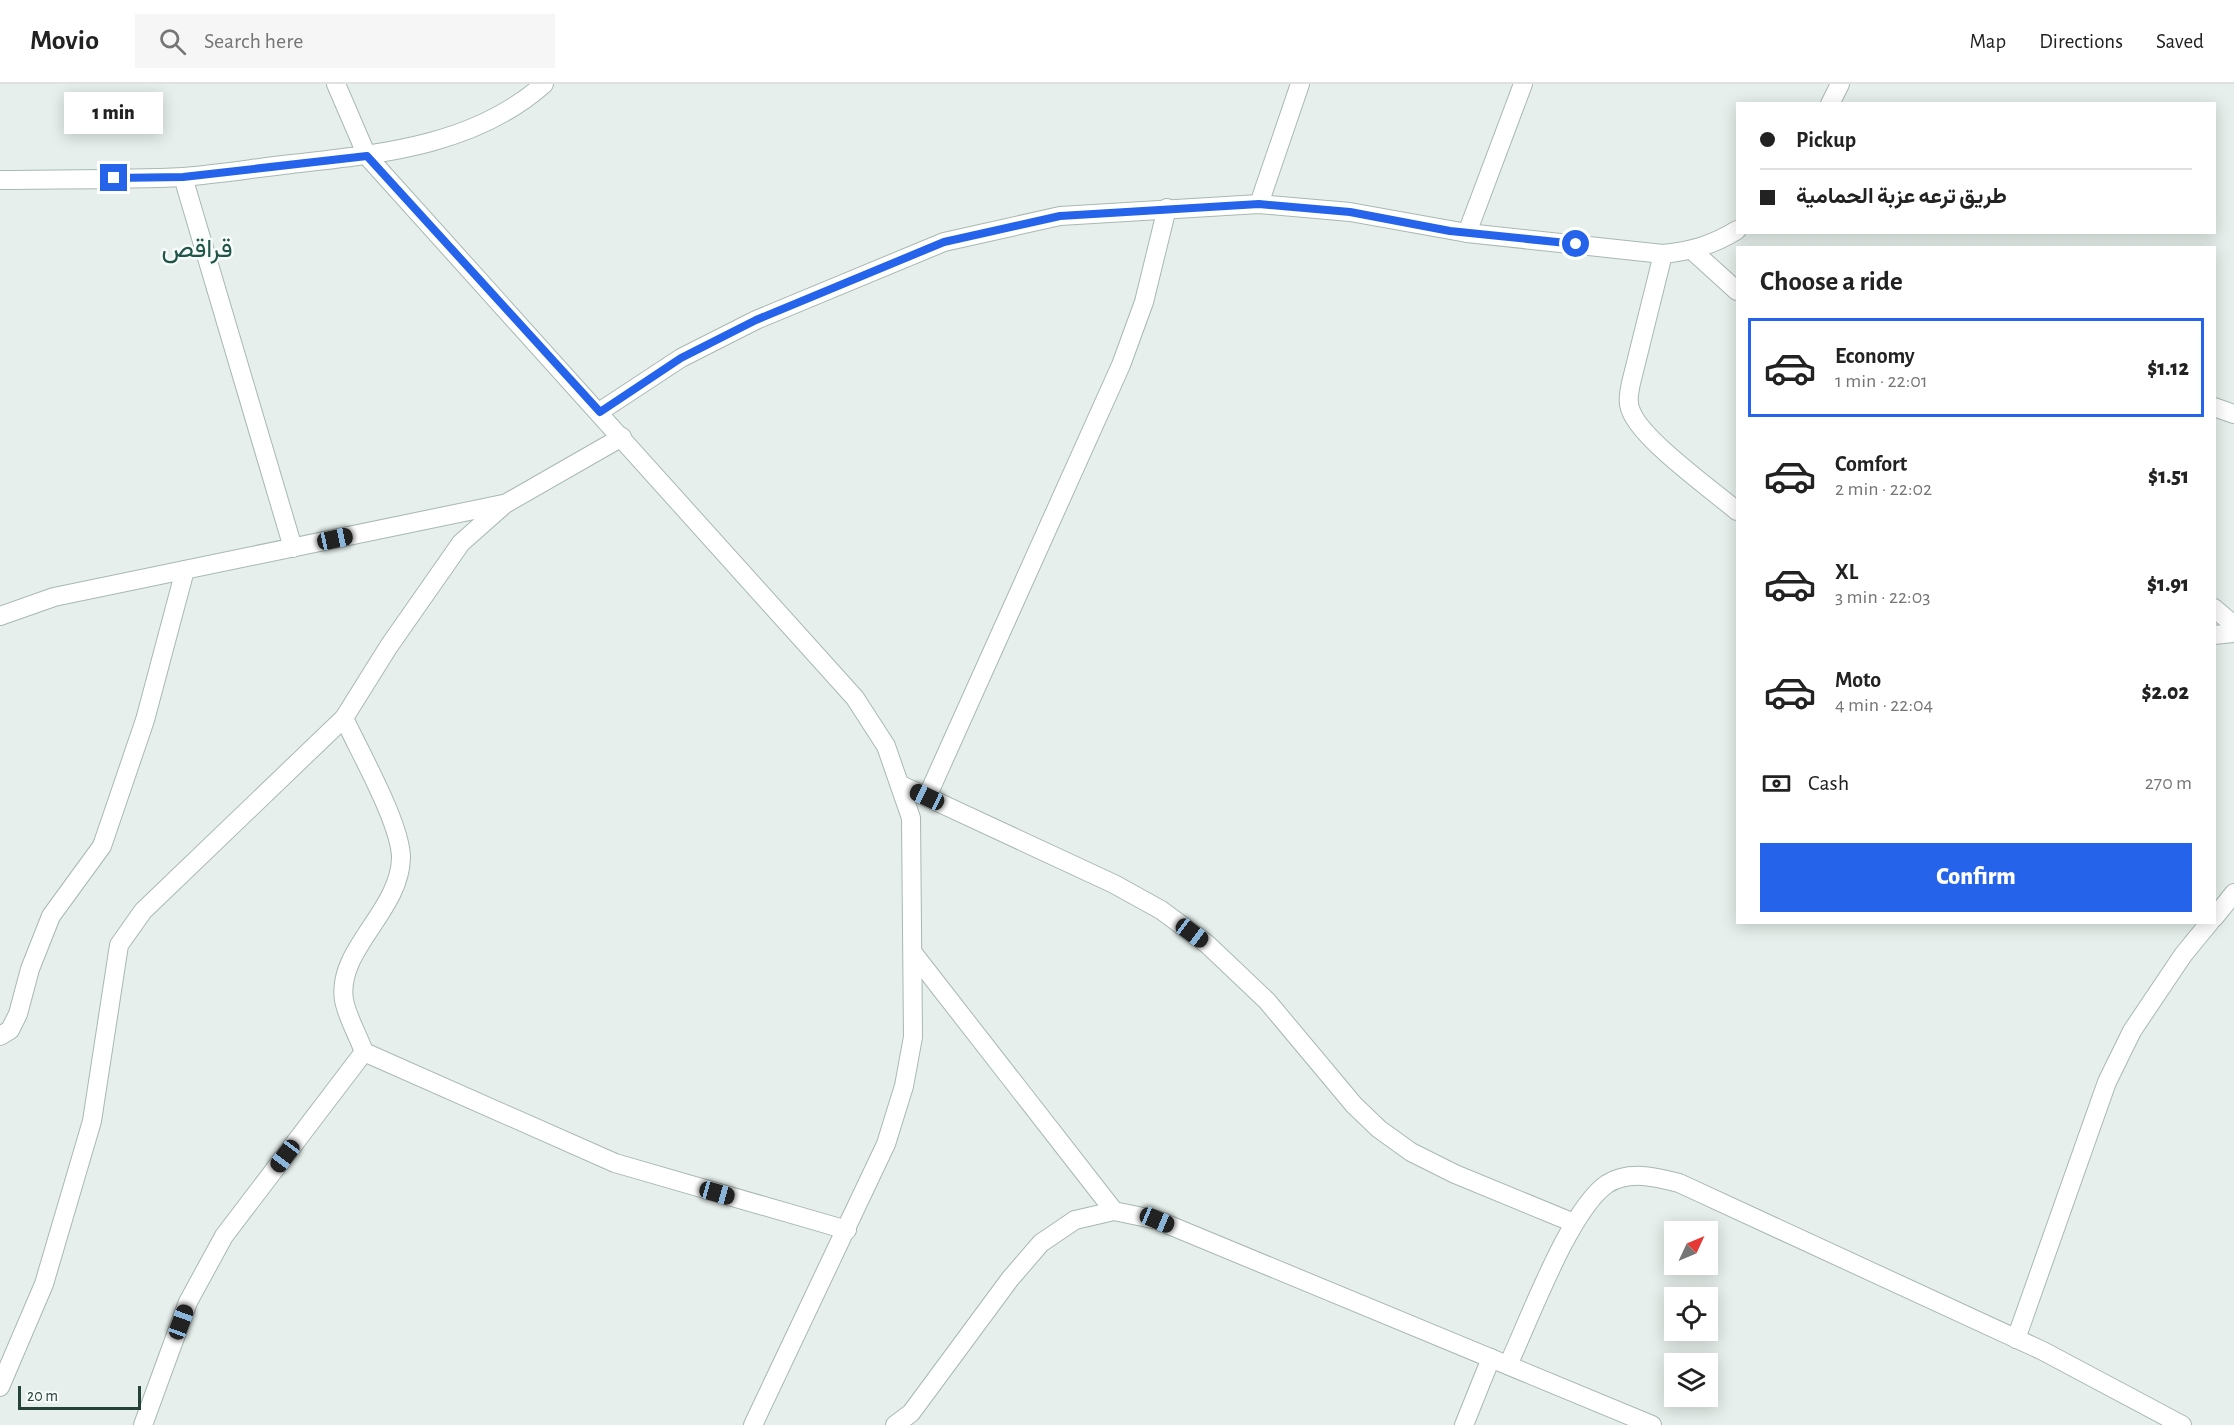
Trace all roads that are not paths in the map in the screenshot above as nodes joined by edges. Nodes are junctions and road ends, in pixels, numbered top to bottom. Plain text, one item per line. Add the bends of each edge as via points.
1 (336, 84) edge
2 (544, 84) edge
3 (1300, 84) edge
4 (1522, 84) edge
5 (1840, 84) edge
6 (1831, 102) edge
7 (367, 156) junction
8 (183, 177) junction
9 (0, 180) edge
10 (1259, 204) junction
11 (1167, 208) junction
12 (1736, 231) edge
13 (1467, 233) junction
14 (1693, 251) junction
15 (1663, 254) junction
16 (1736, 290) edge
17 (2216, 408) edge
18 (600, 412) junction
19 (2234, 414) edge
20 (622, 438) junction
21 (505, 504) junction
22 (1736, 510) edge
23 (293, 548) junction
24 (185, 570) junction
25 (2216, 610) edge
26 (0, 616) edge
27 (2234, 625) edge
28 (2234, 633) edge
29 (2216, 635) edge
30 (344, 718) junction
31 (901, 785) junction
32 (927, 797) junction
33 (2234, 893) edge
34 (2216, 916) edge
35 (2208, 924) edge
36 (913, 953) junction
37 (0, 1036) edge
38 (364, 1052) junction
39 (1114, 1211) junction
40 (1574, 1223) junction
41 (847, 1230) junction
42 (2016, 1339) junction
43 (1491, 1358) junction
44 (1508, 1365) junction
45 (0, 1387) edge
46 (143, 1425) edge
47 (753, 1425) edge
48 (895, 1425) edge
49 (1464, 1425) edge
50 (1652, 1425) edge
51 (2182, 1425) edge

1 - 7 street
2 - 7 street via 503,112 465,131 426,145
3 - 10 street
4 - 13 street
5 - 6 street
7 - 8 street
7 - 18 street
8 - 9 street
8 - 23 street
10 - 11 street
10 - 13 street via 1350,212
11 - 18 street via 1060,216 944,242 756,320 681,358
11 - 32 street via 1144,302 1121,365
12 - 14 street
13 - 15 street
14 - 15 street
14 - 16 street
15 - 22 street via 1631,384 1631,412 1654,441
17 - 19 street
18 - 20 street
20 - 21 street
20 - 31 street via 855,698 886,746
21 - 23 street
21 - 30 street via 461,543
23 - 24 street
24 - 26 street via 54,597
24 - 37 street via 145,720 102,846 51,916 18,1014 10,1030
25 - 27 street
28 - 29 street
30 - 38 street via 391,816 401,858 391,897 346,969 344,1000
30 - 45 street via 143,911 119,945 92,1121 44,1284
31 - 32 street
31 - 36 street via 911,818
32 - 40 street via 1161,910 1207,944 1267,1001 1353,1105 1379,1129 1411,1152 1455,1174
33 - 34 street
35 - 42 street via 2132,1032 2107,1082
36 - 39 street
36 - 41 street via 914,1037 904,1086 886,1144
38 - 41 street via 615,1163
38 - 46 street via 224,1236 188,1302
39 - 43 street via 1157,1220
39 - 48 street via 1075,1220 1041,1243 911,1413
40 - 42 street via 1608,1183 1649,1175 1679,1183
40 - 44 street
41 - 47 street
42 - 51 street
43 - 44 street
43 - 49 street
44 - 50 street

